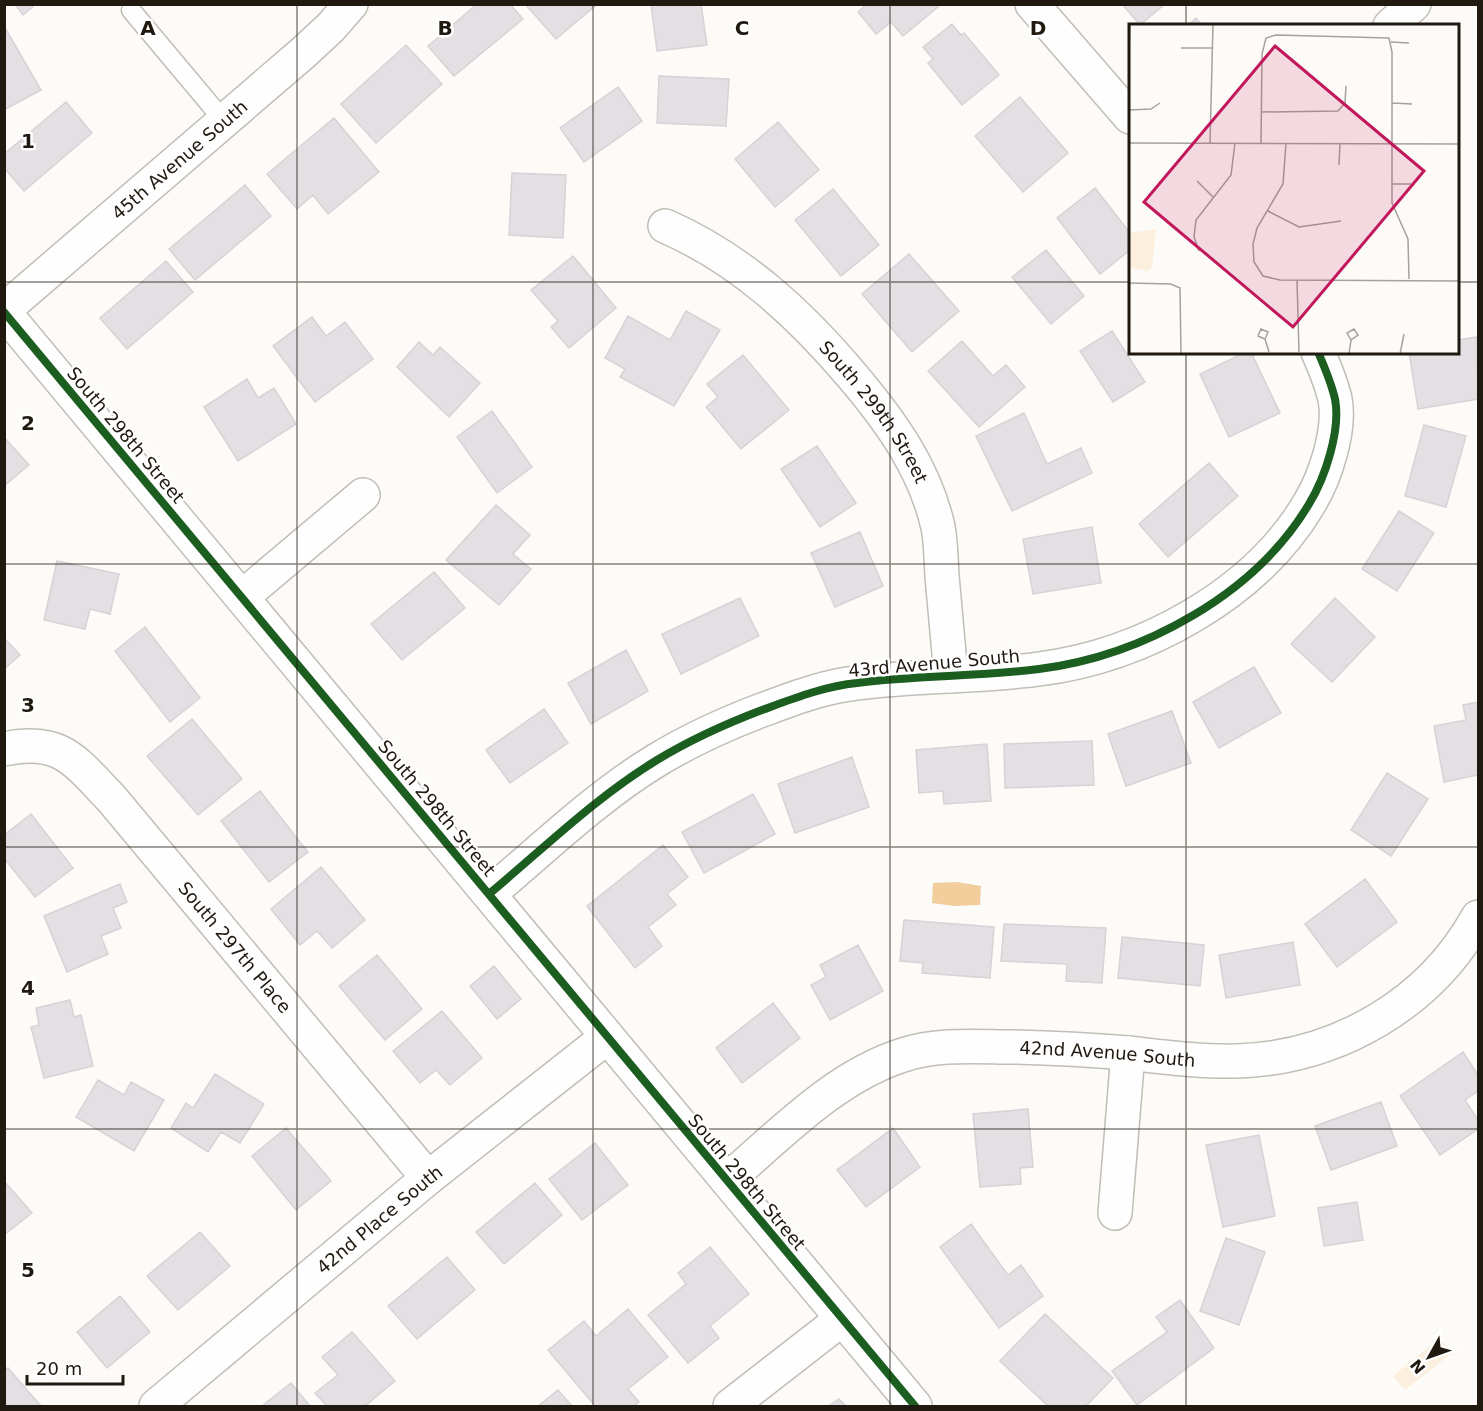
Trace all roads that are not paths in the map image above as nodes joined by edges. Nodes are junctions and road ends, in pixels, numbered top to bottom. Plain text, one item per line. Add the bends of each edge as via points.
1 (351, 4) edge
2 (1032, 4) edge
3 (1414, 4) edge
4 (131, 10) dead end
5 (1392, 24) edge
6 (1129, 115) edge
7 (224, 121) junction
8 (665, 226) dead end
9 (4, 311) edge
10 (1319, 354) edge
11 (363, 495) dead end
12 (242, 597) junction
13 (951, 676) junction
14 (13, 747) edge
15 (489, 894) junction
16 (1479, 917) edge
17 (607, 1037) junction
18 (1128, 1053) junction
19 (428, 1178) junction
20 (727, 1180) junction
21 (1115, 1213) dead end
22 (842, 1319) junction
23 (156, 1407) edge
24 (730, 1407) edge
25 (915, 1407) edge

1 - 7 street, 45th Avenue South via 332,27
2 - 6 street
3 - 5 street
4 - 7 lane
7 - 9 street, 45th Avenue South
8 - 13 street, South 299th Street via 718,253 780,301 836,357 898,434 914,462 938,528
9 - 12 street, South 298th Street
10 - 13 street, 43rd Avenue South via 1336,402 1327,467 1300,520 1253,572 1202,610 1142,642 1097,658 1039,669
11 - 12 street
12 - 15 street, South 298th Street
13 - 15 street, 43rd Avenue South via 855,683 727,723 627,780
14 - 19 street, South 297th Place via 56,749 70,757 111,798
15 - 17 street, South 298th Street
16 - 18 street, 42nd Avenue South via 1442,970 1417,993 1385,1017 1336,1041 1288,1055 1237,1061
17 - 19 street, 42nd Place South
17 - 20 street, South 298th Street
18 - 20 street, 42nd Avenue South via 948,1047 903,1054 842,1085
18 - 21 street
19 - 23 street, 42nd Place South
20 - 22 street, South 298th Street
22 - 24 street
22 - 25 street, South 298th Street

